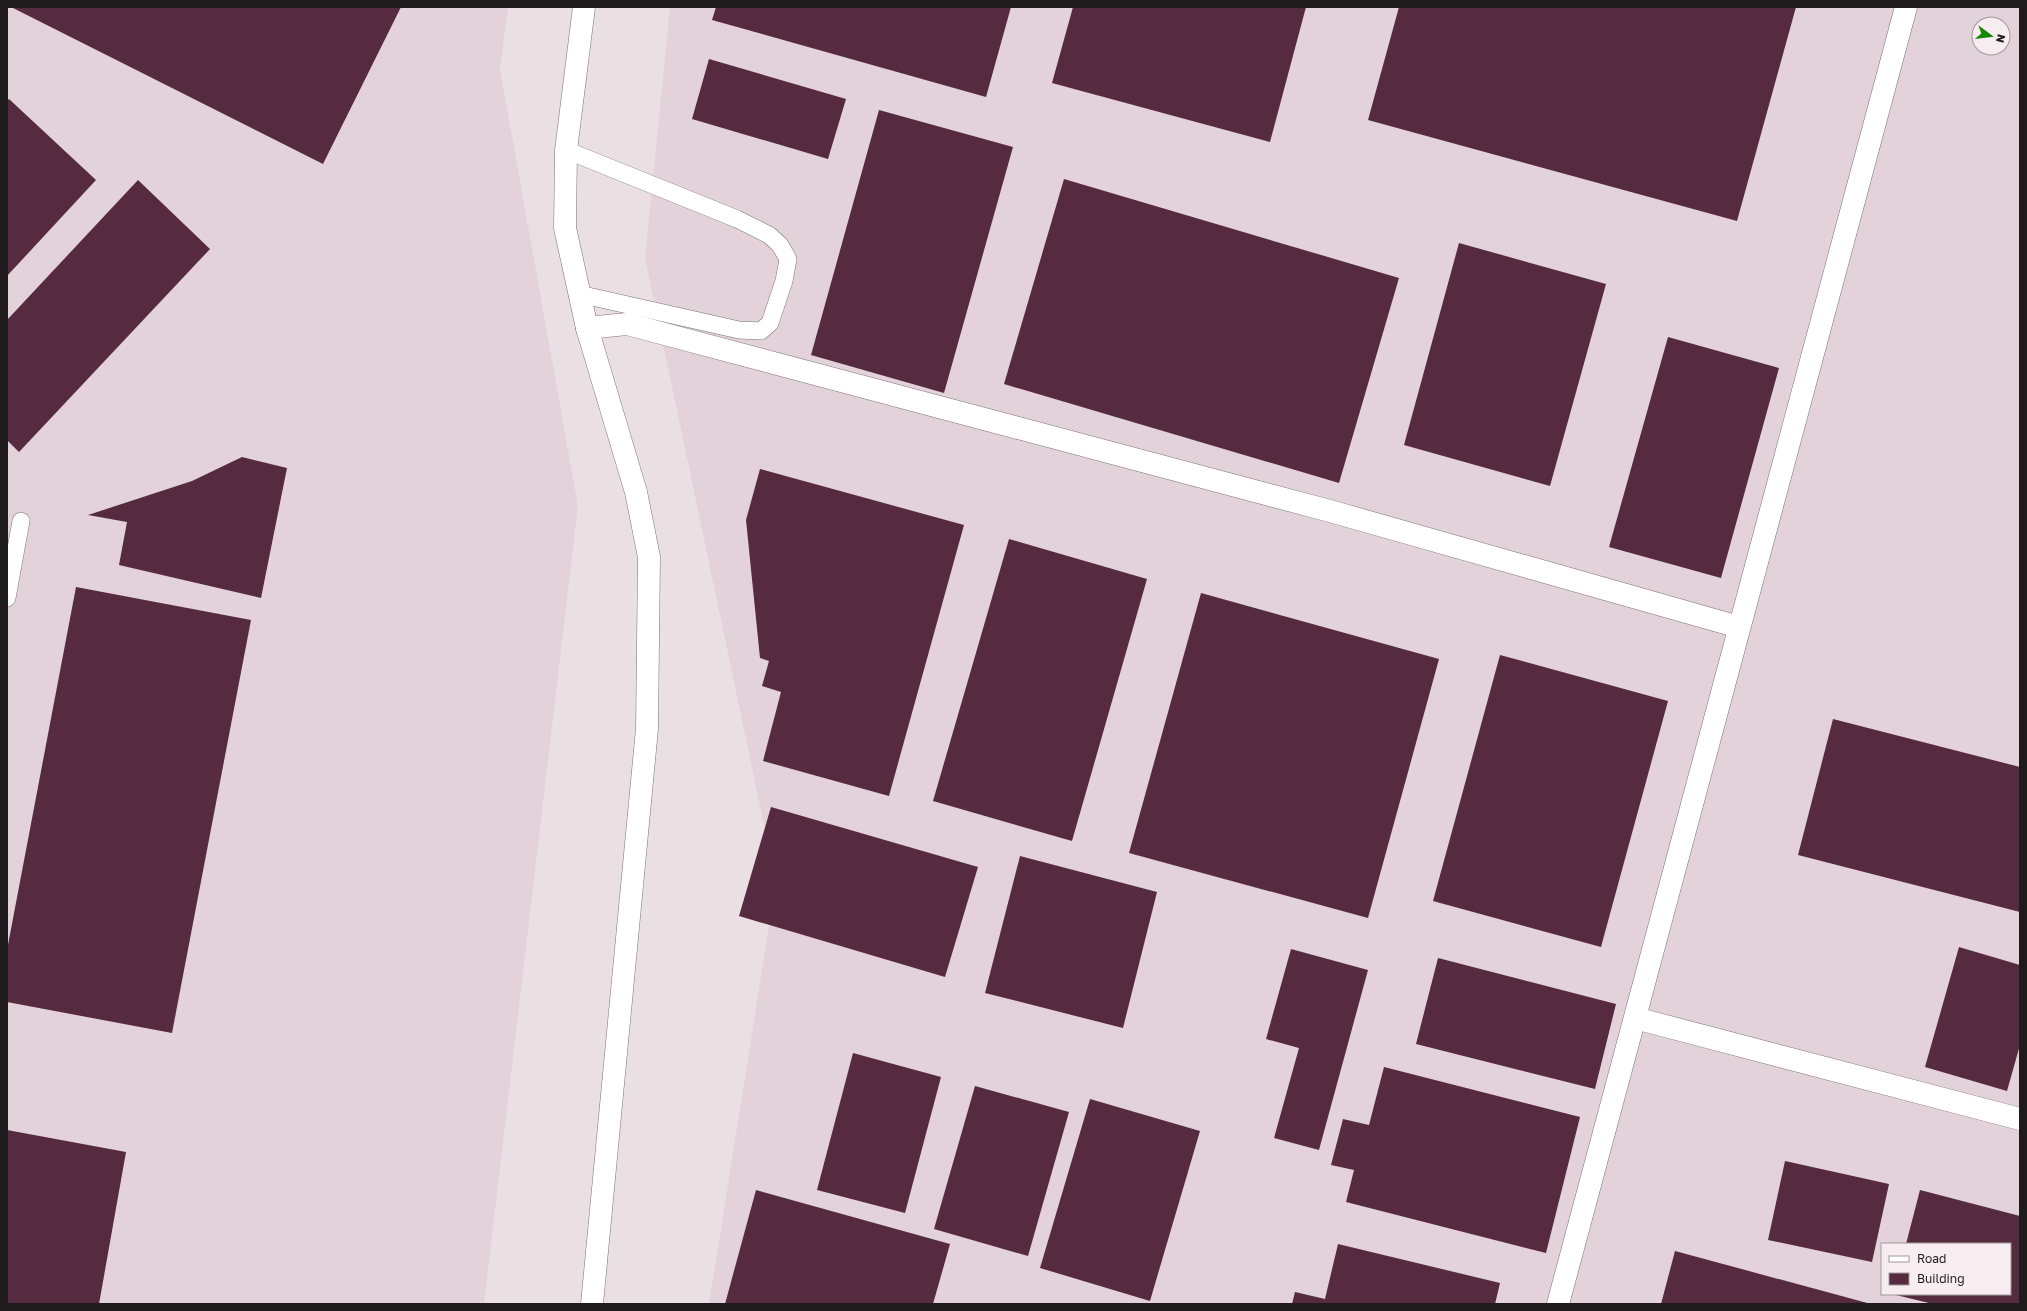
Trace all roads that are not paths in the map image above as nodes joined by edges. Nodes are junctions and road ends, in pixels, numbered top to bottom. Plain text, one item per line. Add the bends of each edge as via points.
1 (584, 7) edge
2 (1906, 7) edge
3 (566, 150) junction
4 (579, 294) junction
5 (587, 328) junction
6 (21, 521) dead end
7 (7, 598) edge
8 (1739, 627) junction
9 (1635, 1018) junction
10 (2020, 1119) edge
11 (592, 1304) edge
12 (1558, 1304) edge

1 - 3 street
2 - 8 street
3 - 4 street via 565,228
3 - 4 lane via 757,228 770,235 788,259 784,281 770,323 761,331 739,330
4 - 5 street
5 - 8 street via 627,324 1330,511
5 - 11 street via 636,492 649,557 647,729
6 - 7 lane
8 - 9 street
9 - 10 street
9 - 12 street

